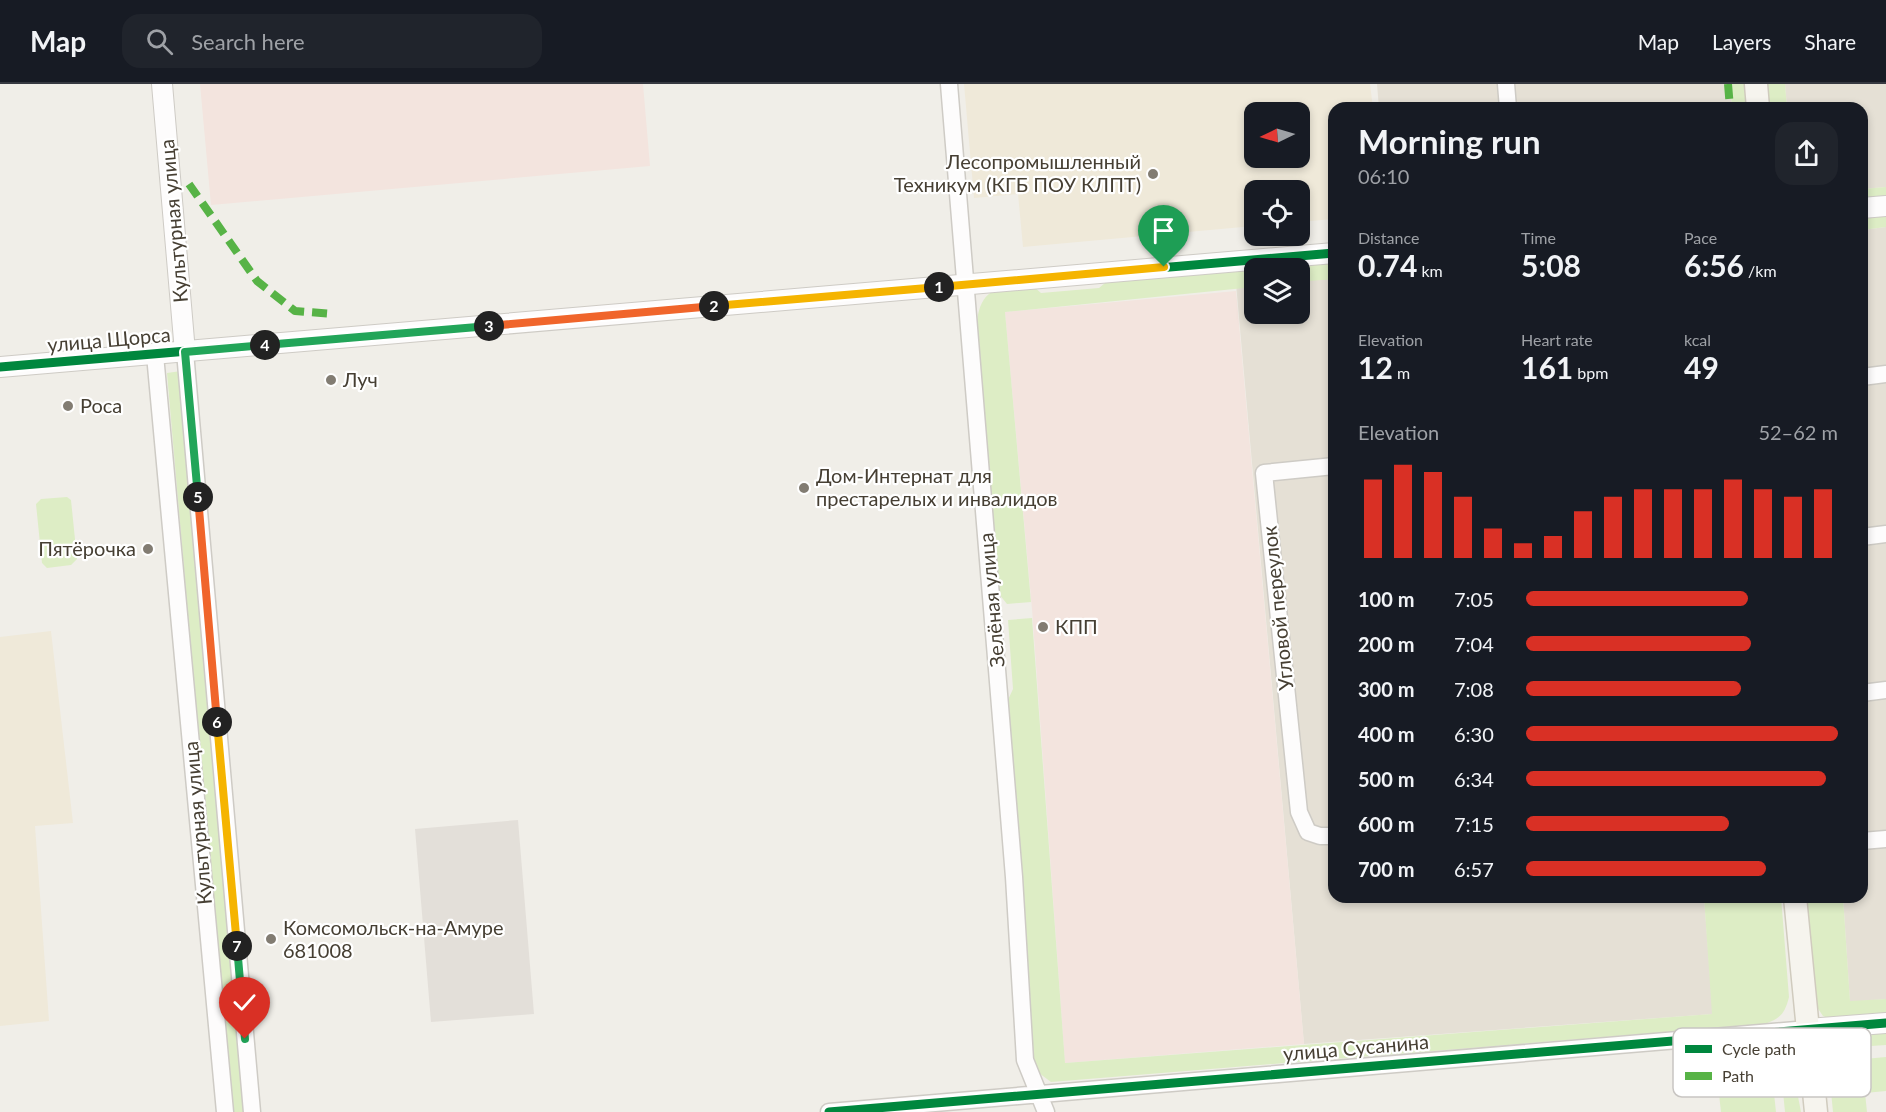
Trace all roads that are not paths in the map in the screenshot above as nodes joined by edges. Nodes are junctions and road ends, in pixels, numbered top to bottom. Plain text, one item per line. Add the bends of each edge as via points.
1 (162, 84) edge
2 (949, 84) edge
3 (1506, 84) edge
4 (1756, 84) edge
5 (1508, 102) edge
6 (1758, 102) edge
7 (1886, 206) edge
8 (1868, 208) edge
9 (1328, 254) edge
10 (967, 284) junction
11 (185, 352) junction
12 (154, 355) junction
13 (0, 368) edge
14 (1886, 374) edge
15 (1868, 376) edge
16 (1328, 467) edge
17 (1886, 534) edge
18 (1868, 536) edge
19 (1886, 690) edge
20 (1868, 692) edge
21 (1328, 836) edge
22 (1886, 839) edge
23 (1868, 840) edge
24 (1796, 903) edge
25 (1886, 1023) edge
26 (1808, 1028) edge
27 (1821, 1028) edge
28 (1673, 1040) edge
29 (1040, 1092) junction
30 (1815, 1097) edge
31 (225, 1112) edge
32 (252, 1112) edge
33 (829, 1112) edge
34 (1046, 1112) edge
35 (1816, 1112) edge

1 - 11 street, Культурная улица
2 - 10 street, Зелёная улица
3 - 5 street
4 - 6 main road
7 - 8 street
9 - 10 street, улица Щорса
10 - 11 street, улица Щорса
10 - 29 street, Зелёная улица via 1025,1060
11 - 12 street, улица Щорса
11 - 32 street, Культурная улица
12 - 13 street, улица Щорса
12 - 31 street, Культурная улица
14 - 15 street
16 - 21 street, Угловой переулок via 1264,473 1299,812 1308,832
17 - 18 street
19 - 20 street
22 - 23 street
24 - 26 main road
25 - 27 street, улица Сусанина
28 - 29 street, улица Сусанина
29 - 33 street, улица Сусанина
29 - 34 street, Зелёная улица
30 - 35 main road

